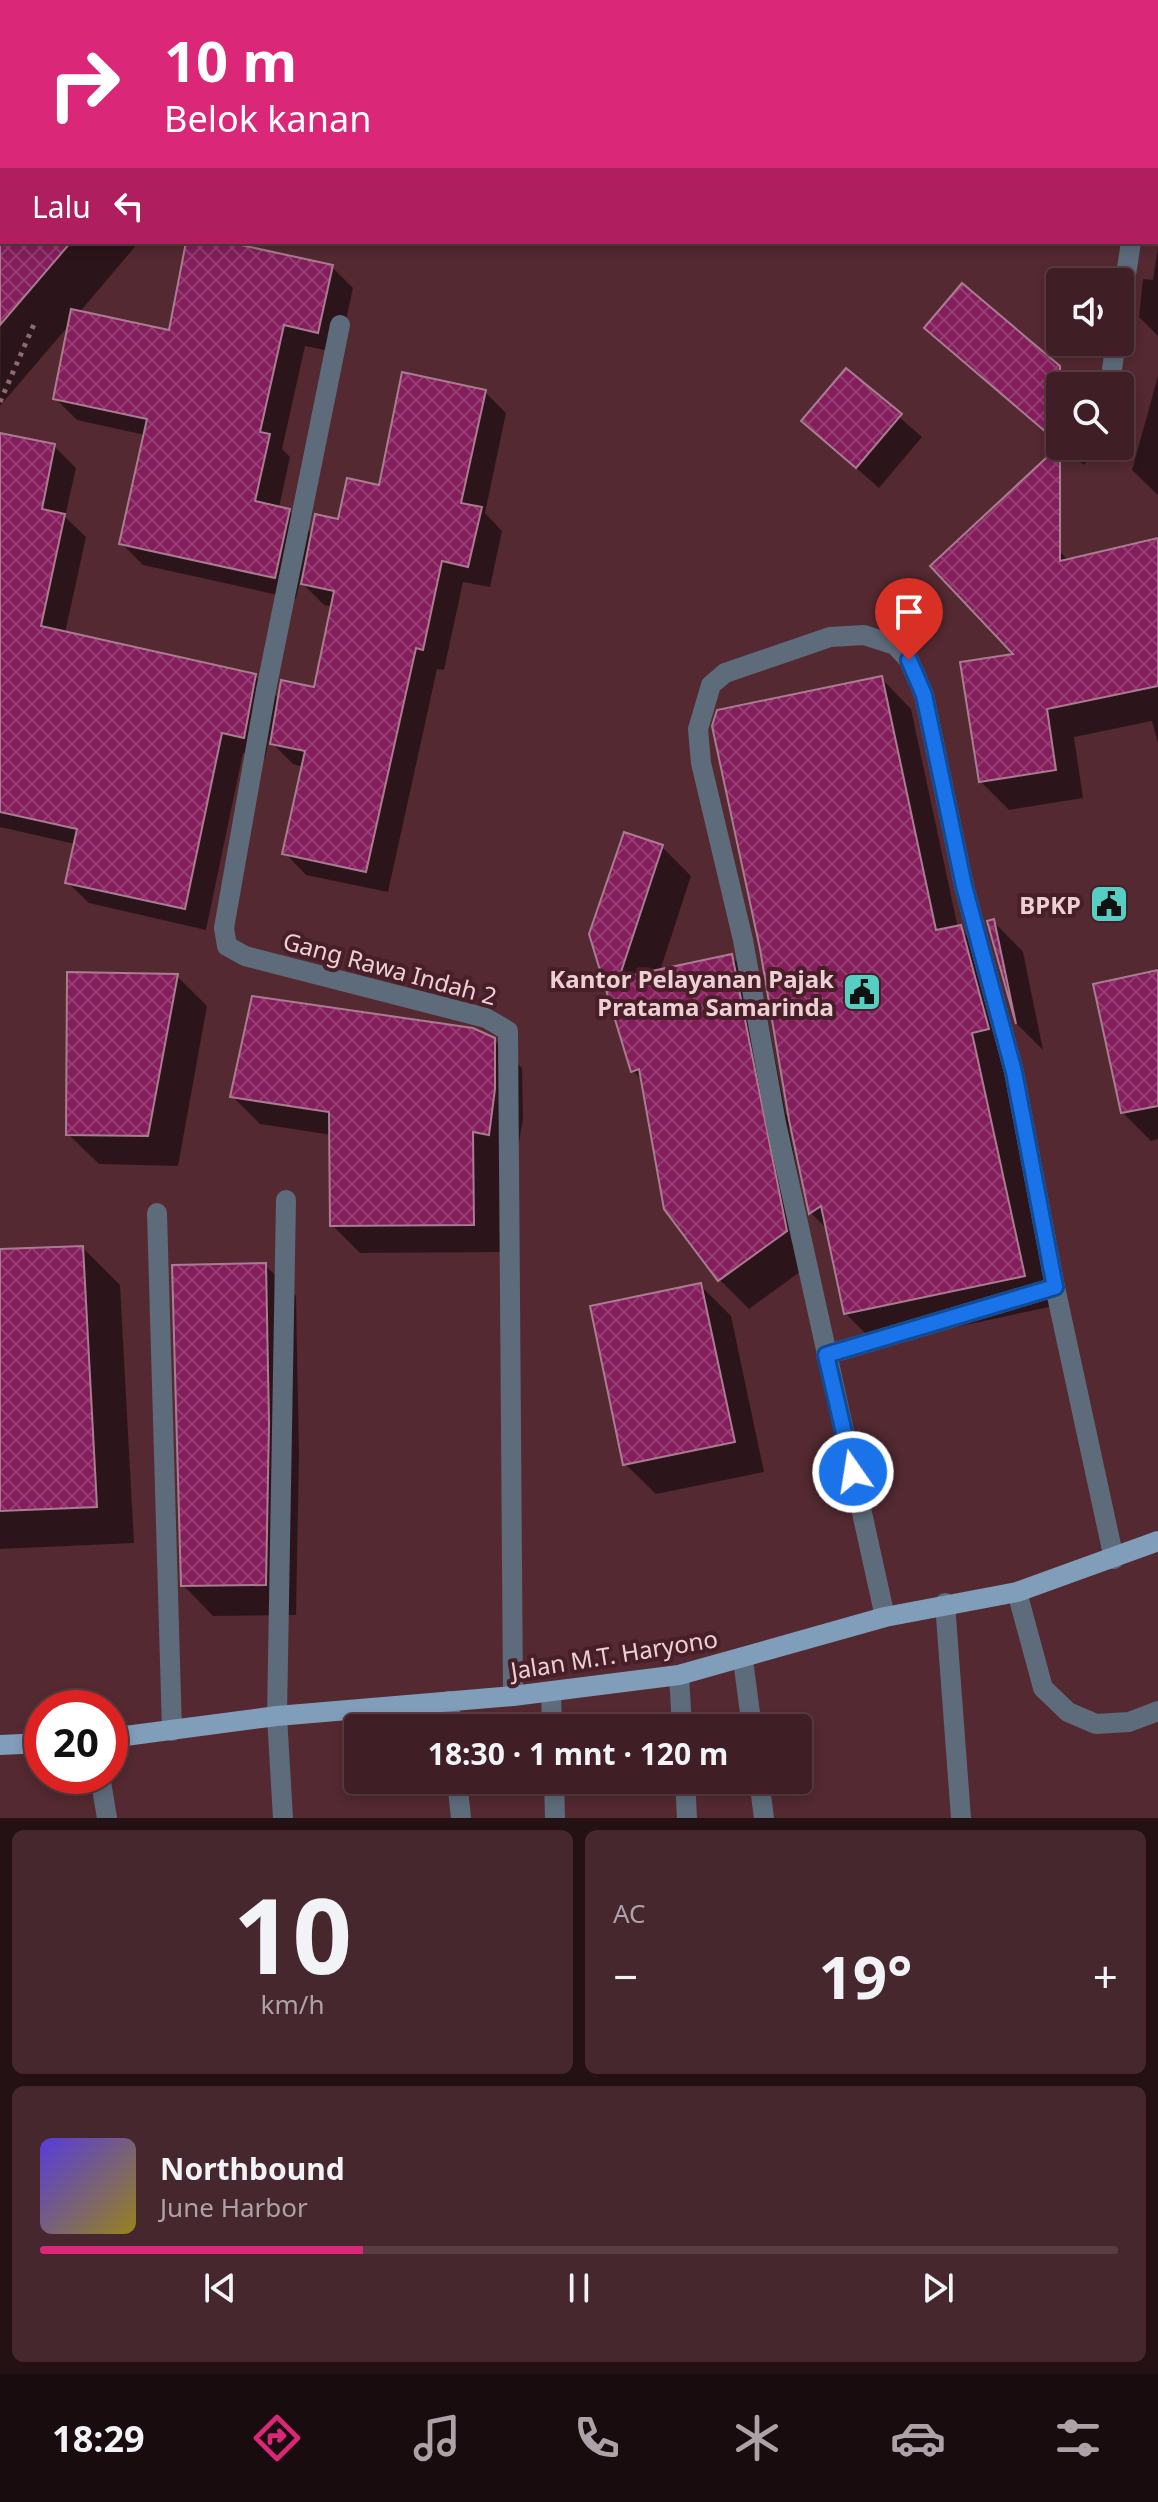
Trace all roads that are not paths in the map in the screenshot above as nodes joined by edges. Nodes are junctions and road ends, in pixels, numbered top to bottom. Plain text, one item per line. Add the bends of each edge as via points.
1 (1131, 244) edge
2 (1127, 268) edge
3 (340, 325) dead end
4 (1114, 356) edge
5 (1112, 369) dead end
6 (286, 1200) dead end
7 (157, 1213) dead end
8 (1055, 1287) junction
9 (826, 1355) junction
10 (1158, 1541) edge
11 (1114, 1559) junction
12 (1017, 1592) junction
13 (945, 1603) junction
14 (885, 1617) junction
15 (743, 1660) junction
16 (679, 1675) junction
17 (551, 1692) junction
18 (513, 1696) junction
19 (449, 1701) junction
20 (1158, 1711) edge
21 (450, 1714) edge
22 (552, 1714) edge
23 (681, 1714) edge
24 (750, 1714) edge
25 (277, 1716) junction
26 (172, 1731) junction
27 (128, 1736) edge
28 (24, 1744) edge
29 (0, 1745) edge
30 (103, 1794) edge
31 (458, 1794) edge
32 (554, 1794) edge
33 (686, 1794) edge
34 (761, 1794) edge
35 (107, 1818) edge
36 (283, 1818) edge
37 (461, 1818) edge
38 (555, 1818) edge
39 (687, 1818) edge
40 (764, 1818) edge
41 (961, 1818) edge

1 - 2 street
3 - 18 street, Gang Rawa Indah 2 via 224,928 227,946 245,956 486,1018 508,1031
4 - 5 street
6 - 25 street
7 - 26 street
8 - 9 street
8 - 9 street via 1014,1072 964,886 919,680 895,645 864,635 830,637 725,673 711,685 698,729
8 - 11 street
9 - 14 street
10 - 11 main road, Jalan M.T. Haryono
11 - 12 main road, Jalan M.T. Haryono
12 - 13 main road, Jalan M.T. Haryono
12 - 20 street via 1043,1688 1068,1712 1096,1724 1129,1722
13 - 14 main road, Jalan M.T. Haryono
13 - 41 street
14 - 15 main road, Jalan M.T. Haryono
15 - 16 main road, Jalan M.T. Haryono
15 - 24 street
16 - 17 main road, Jalan M.T. Haryono
16 - 23 street
17 - 18 main road, Jalan M.T. Haryono
17 - 22 street
18 - 19 main road, Jalan M.T. Haryono
19 - 21 street
19 - 25 main road, Jalan M.T. Haryono
25 - 26 main road, Jalan M.T. Haryono
25 - 36 street
26 - 27 main road, Jalan M.T. Haryono
28 - 29 main road
30 - 35 street
31 - 37 street
32 - 38 street
33 - 39 street
34 - 40 street

